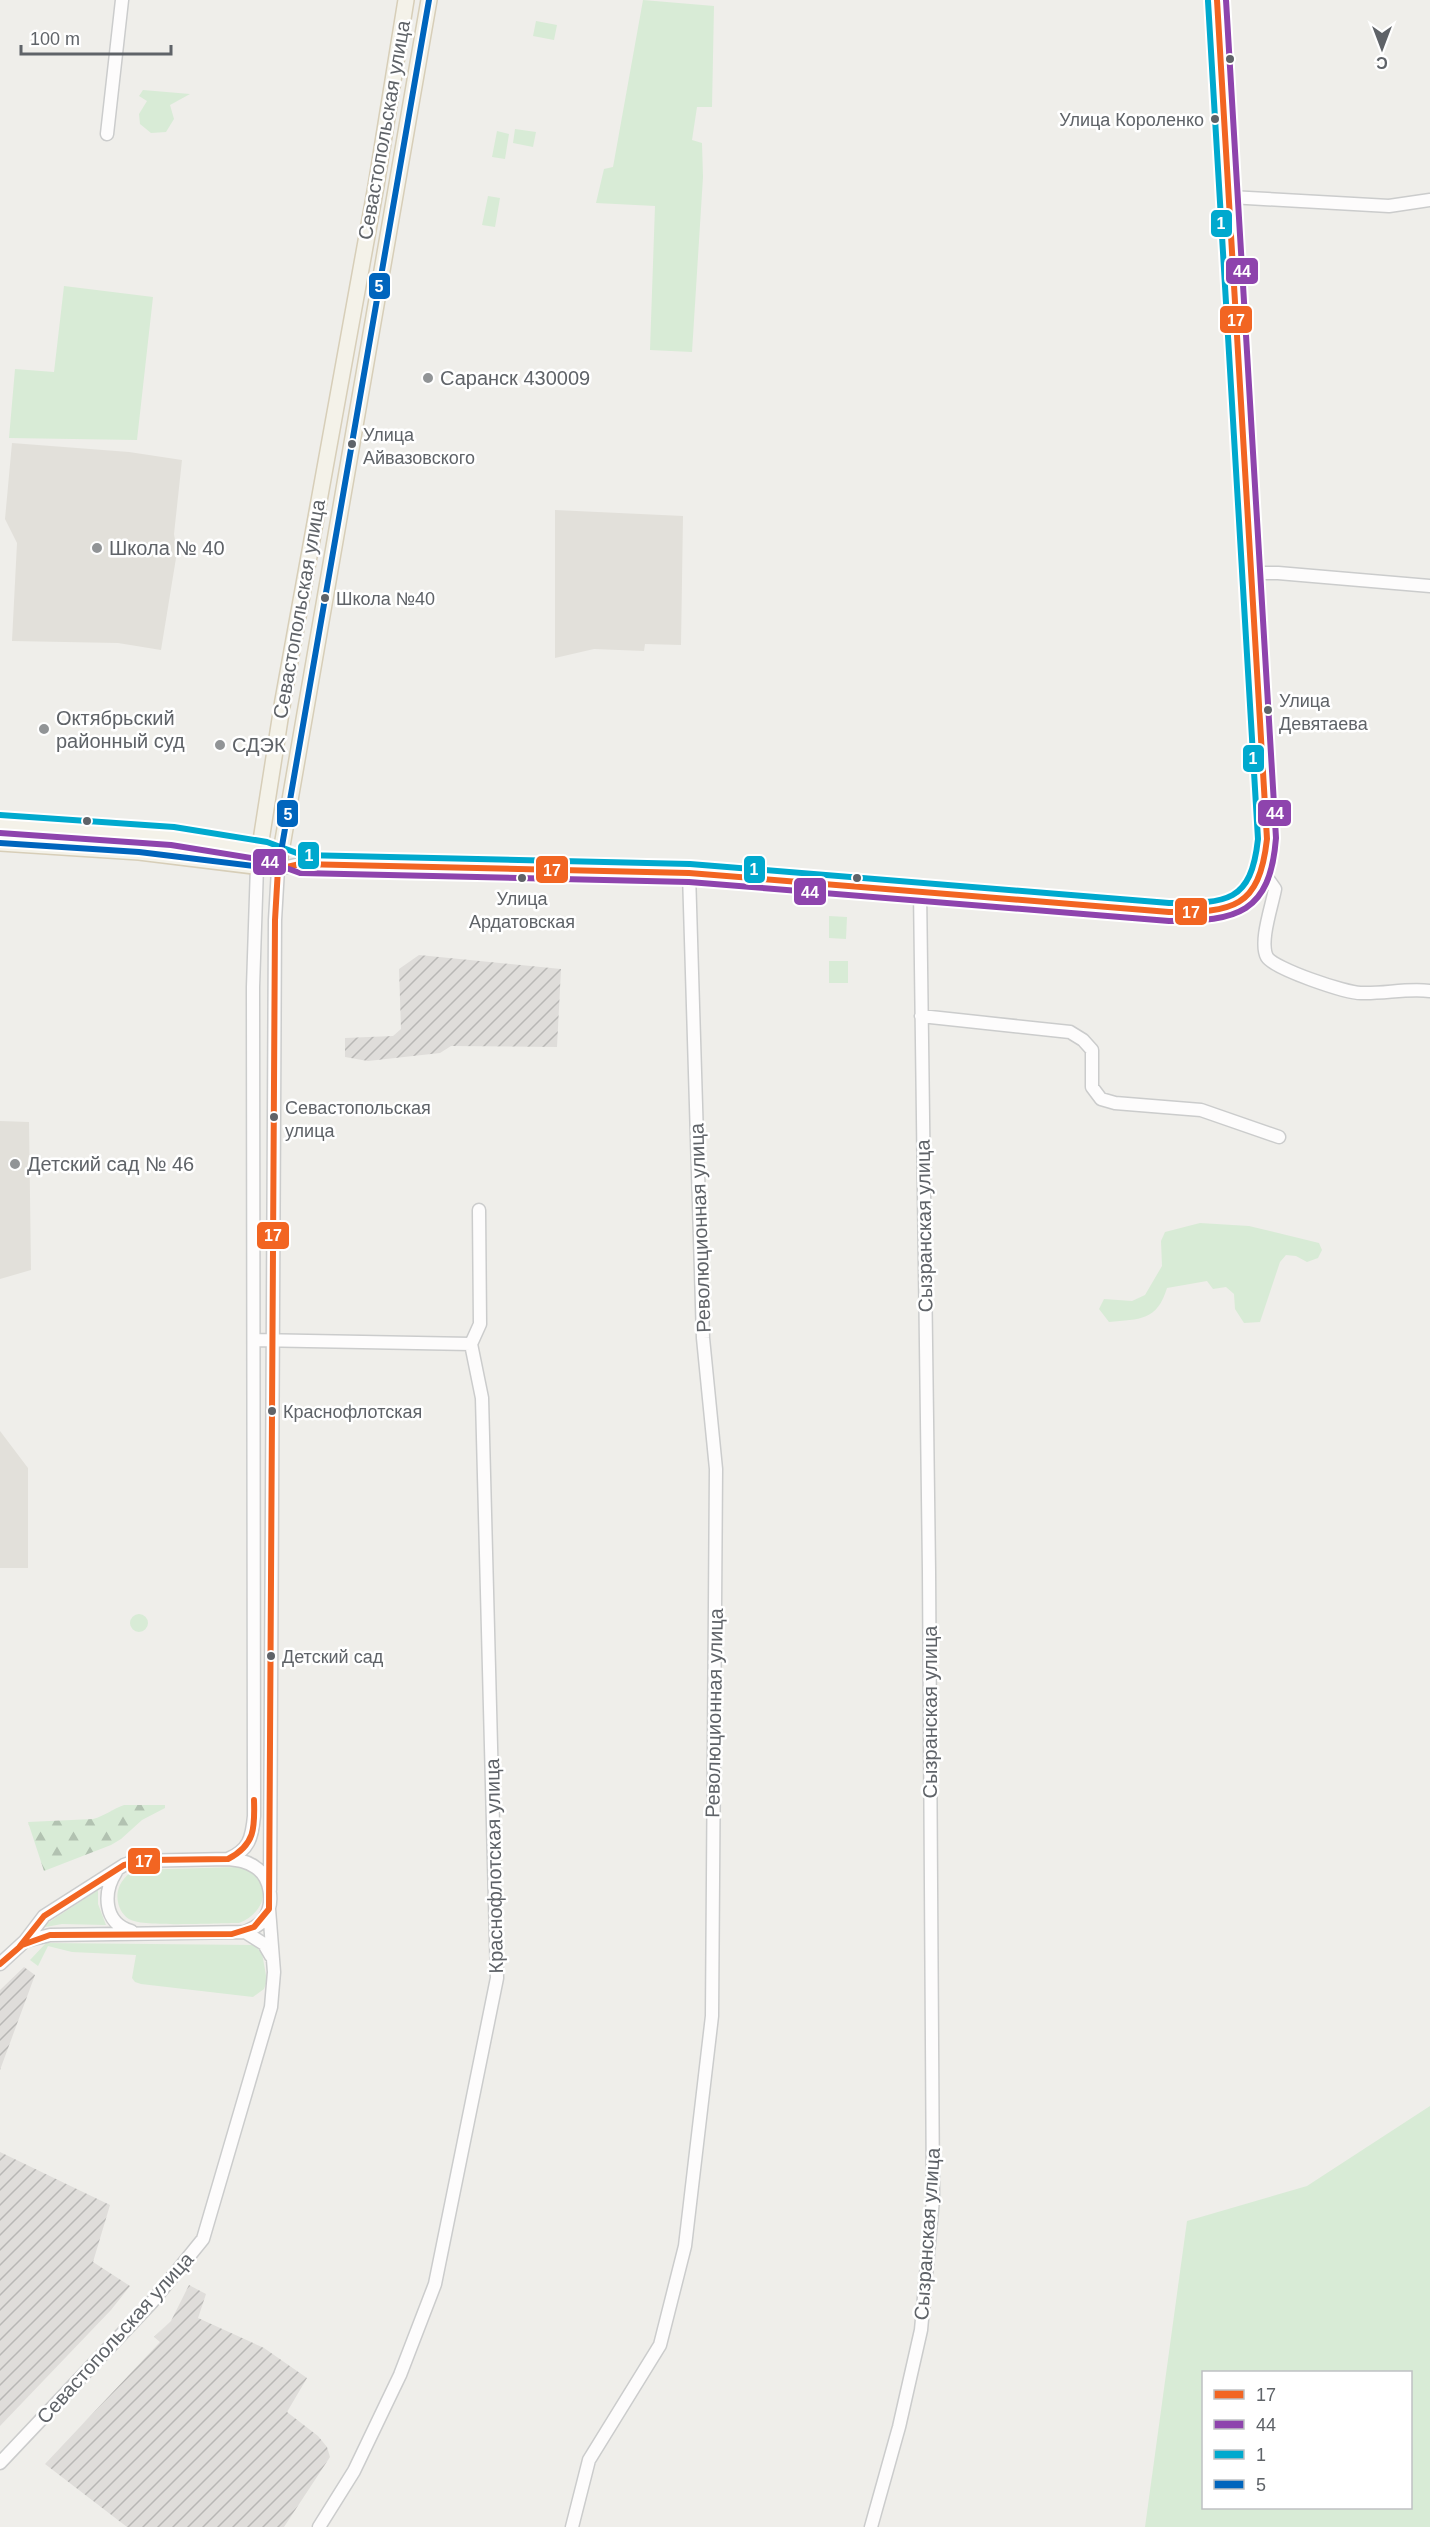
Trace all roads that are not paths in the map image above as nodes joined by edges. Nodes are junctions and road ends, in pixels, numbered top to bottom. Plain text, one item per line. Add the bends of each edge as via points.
1 (122, 0) edge
2 (406, 0) edge
3 (429, 0) edge
4 (1216, 0) edge
5 (107, 134) dead end
6 (1230, 197) junction
7 (1430, 200) edge
8 (1253, 573) junction
9 (1430, 586) edge
10 (0, 824) edge
11 (0, 843) edge
12 (260, 850) junction
13 (280, 861) junction
14 (257, 866) junction
15 (1263, 872) junction
16 (689, 873) junction
17 (920, 890) junction
18 (1430, 991) edge
19 (921, 1016) junction
20 (253, 1062) junction
21 (274, 1062) junction
22 (254, 1115) junction
23 (273, 1116) junction
24 (1279, 1137) dead end
25 (479, 1210) dead end
26 (254, 1340) junction
27 (273, 1341) junction
28 (471, 1344) junction
29 (228, 1859) junction
30 (124, 1865) junction
31 (270, 1890) junction
32 (268, 1909) junction
33 (245, 1932) junction
34 (140, 1933) junction
35 (25, 1941) junction
36 (273, 1959) junction
37 (0, 1965) edge
38 (0, 2463) edge
39 (319, 2527) edge
40 (572, 2527) edge
41 (871, 2527) edge

1 - 5 street
2 - 12 main road, Севастопольская улица
3 - 13 main road, Севастопольская улица
4 - 6 street
6 - 7 street via 1389,206
6 - 8 street
8 - 9 street
8 - 15 street via 1267,839
10 - 12 main road via 146,834
11 - 14 main road via 131,851
12 - 13 main road
12 - 14 main road, Севастопольская улица
13 - 14 main road
13 - 16 street
13 - 21 street, Севастопольская улица via 275,920
14 - 20 street, Севастопольская улица
15 - 17 street via 1245,899 1226,909 1201,912 1032,902
15 - 18 street via 1275,889 1264,939 1267,956 1276,966 1359,993
16 - 17 street
16 - 40 street, Революционная улица via 703,1338 716,1469 712,2016 685,2246 660,2345 589,2460
17 - 19 street, Сызранская улица
19 - 24 street via 1070,1032 1092,1050 1092,1087 1101,1099 1201,1110
19 - 41 street, Сызранская улица via 933,2199 921,2330
20 - 21 street
20 - 22 street, Севастопольская улица
21 - 23 street, Севастопольская улица
22 - 23 street
22 - 26 street, Севастопольская улица
23 - 27 street, Севастопольская улица
25 - 28 street, Краснофлотская улица via 480,1324
26 - 27 street
26 - 29 street, Севастопольская улица via 254,1816 248,1846
27 - 28 street
27 - 31 street, Севастопольская улица
28 - 39 street, Краснофлотская улица via 482,1398 497,1978 435,2284 390,2396 354,2471
29 - 30 street via 149,1860
29 - 31 street via 254,1866
30 - 34 street via 109,1883 107,1905 118,1925
30 - 35 street via 44,1916
31 - 32 street, Севастопольская улица
32 - 33 street via 257,1926
32 - 36 street, Севастопольская улица
33 - 34 street
33 - 36 street via 264,1944
34 - 35 street via 50,1935
35 - 37 street
36 - 38 street, Севастопольская улица via 271,2007 204,2240 153,2302

